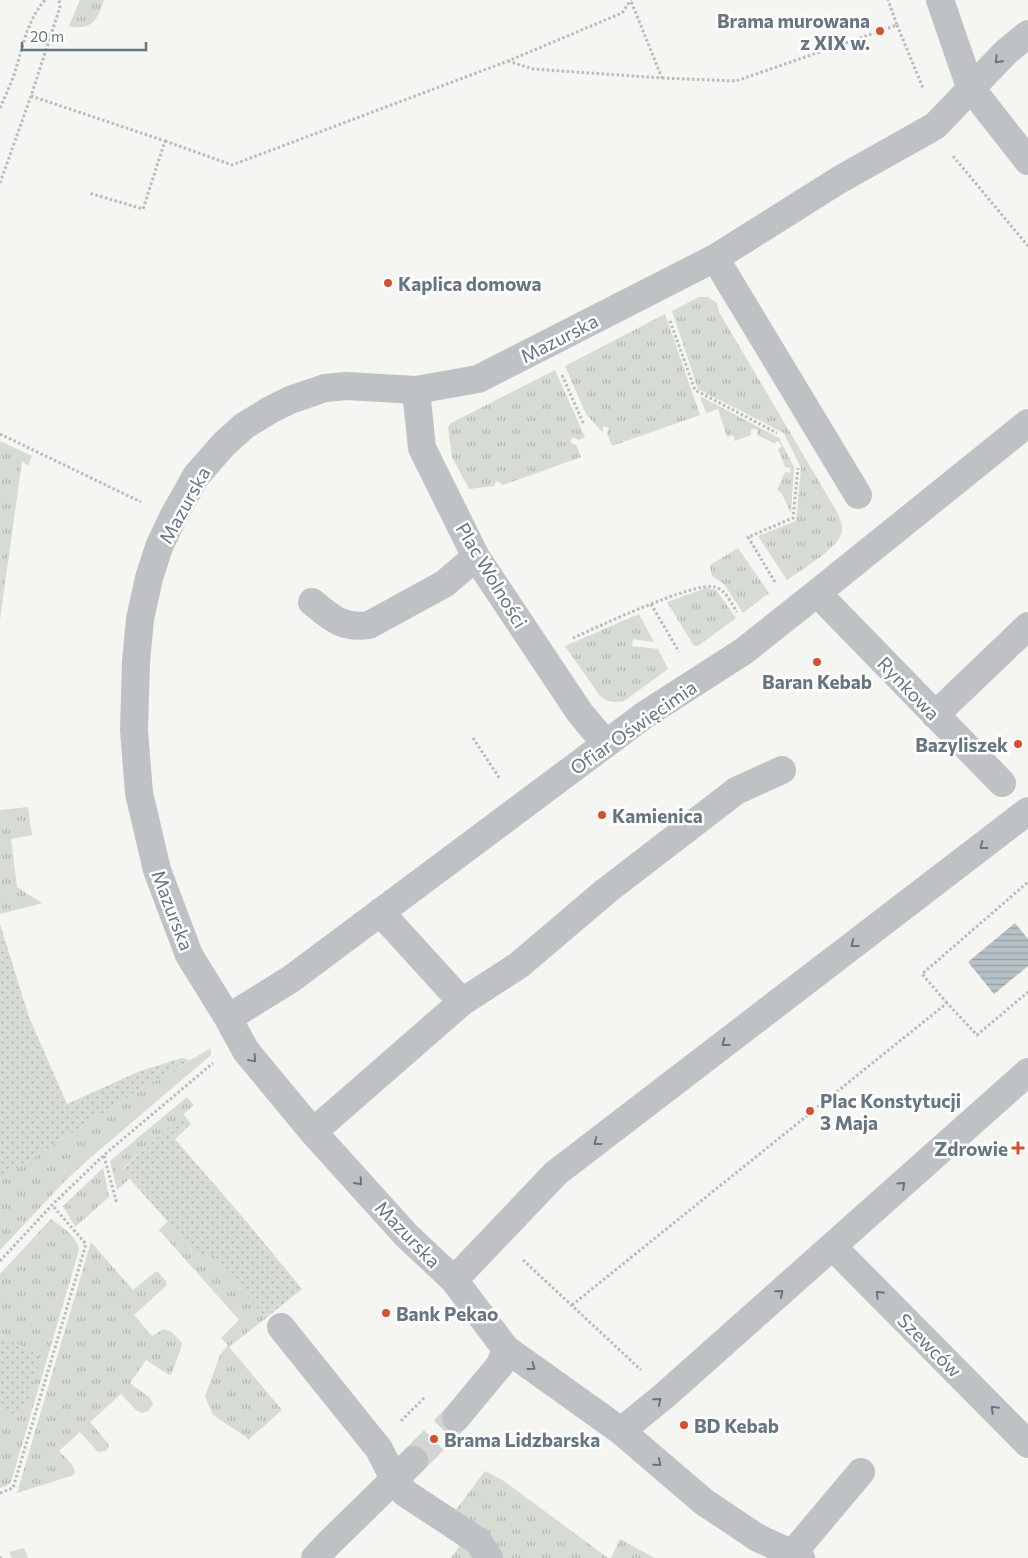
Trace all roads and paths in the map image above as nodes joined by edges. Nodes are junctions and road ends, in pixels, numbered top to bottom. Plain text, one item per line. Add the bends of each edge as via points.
1 (45, 0) edge
2 (59, 0) edge
3 (888, 0) edge
4 (940, 0) edge
5 (897, 25) junction
6 (1028, 34) edge
7 (508, 61) junction
8 (662, 78) junction
9 (970, 88) junction
10 (31, 96) junction
11 (0, 108) edge
12 (935, 126) junction
13 (165, 141) junction
14 (1028, 161) edge
15 (0, 183) edge
16 (89, 193) dead end
17 (1028, 246) edge
18 (715, 258) junction
19 (669, 316) dead end
20 (561, 372) dead end
21 (416, 390) junction
22 (1028, 423) edge
23 (584, 425) dead end
24 (0, 434) edge
25 (782, 436) dead end
26 (794, 460) dead end
27 (858, 495) dead end
28 (173, 517) junction
29 (476, 557) junction
30 (776, 583) dead end
31 (817, 594) junction
32 (312, 602) dead end
33 (651, 604) junction
34 (742, 619) dead end
35 (1028, 626) edge
36 (565, 641) dead end
37 (679, 654) dead end
38 (935, 715) junction
39 (473, 738) dead end
40 (606, 744) junction
41 (782, 770) dead end
42 (1002, 784) dead end
43 (504, 785) dead end
44 (1028, 811) edge
45 (1028, 882) edge
46 (380, 912) junction
47 (1028, 992) edge
48 (462, 1002) junction
49 (947, 1003) junction
50 (228, 1018) junction
51 (216, 1061) dead end
52 (1028, 1072) edge
53 (313, 1132) junction
54 (104, 1155) junction
55 (117, 1204) dead end
56 (52, 1205) junction
57 (833, 1247) junction
58 (519, 1256) dead end
59 (0, 1261) edge
60 (454, 1280) junction
61 (572, 1305) junction
62 (281, 1327) dead end
63 (506, 1349) junction
64 (642, 1371) dead end
65 (456, 1418) tunnel mouth
66 (620, 1431) junction
67 (1028, 1444) edge
68 (414, 1460) tunnel mouth
69 (861, 1472) dead end
70 (394, 1479) junction
71 (0, 1493) edge
72 (797, 1556) edge
73 (315, 1558) edge
74 (489, 1558) edge

1 - 11 path via 25,37
2 - 10 path via 60,7
3 - 5 path
4 - 9 street
5 - 8 path via 736,81
5 - 12 path via 922,84 926,112
6 -> 9 street, Mazurska
7 - 8 path via 534,69
7 - 8 path via 622,13 631,0
7 - 13 path via 232,165
9 - 12 street, Mazurska
9 - 14 street
10 - 13 path
10 - 15 path
12 - 17 path via 955,159
12 - 18 street, Mazurska via 839,180
13 - 16 path via 143,209
18 - 21 street, Mazurska via 478,379
18 - 27 street
19 - 25 path via 695,390
20 - 23 path
21 - 28 street, Mazurska via 332,387 307,393 270,410 244,426 210,459 196,476
21 - 29 street, Plac Wolności via 422,448
22 - 31 street, Ofiar Oświęcimia
24 - 28 path
26 - 30 path via 798,468 793,518 748,537
28 - 50 street, Mazurska via 159,547 140,619 134,730 139,793 156,870 189,955
29 - 32 street via 444,584 369,625 342,624
29 - 40 street, Plac Wolności via 580,713
31 - 38 street, Rynkowa
31 - 40 street, Ofiar Oświęcimia via 744,651 646,714
33 - 34 path via 708,585 724,593
33 - 36 path
33 - 37 path
35 - 38 street
38 - 42 street, Rynkowa
39 - 43 path
40 - 46 street, Ofiar Oświęcimia
41 - 48 street via 736,791 606,891 519,964
44 -> 60 street via 556,1173
45 - 49 path via 922,974
46 - 48 street
46 - 50 street, Ofiar Oświęcimia via 291,979
47 - 49 path via 976,1036
48 - 53 street
49 - 61 path
50 -> 53 street, Mazurska via 246,1051
51 - 54 path
57 -> 52 street
53 -> 60 street, Mazurska via 407,1236
54 - 55 path
54 - 56 path
56 - 59 path
56 - 71 path via 86,1244 13,1488
66 -> 57 street
67 -> 57 street, Szewców
58 - 61 path
60 - 63 street
61 - 64 path
62 - 70 street via 379,1448
63 - 65 street via 500,1364
63 -> 66 street
66 -> 72 street via 704,1502 758,1538
68 - 70 street
69 - 72 street
70 - 73 street
70 - 74 street via 405,1493 478,1541

